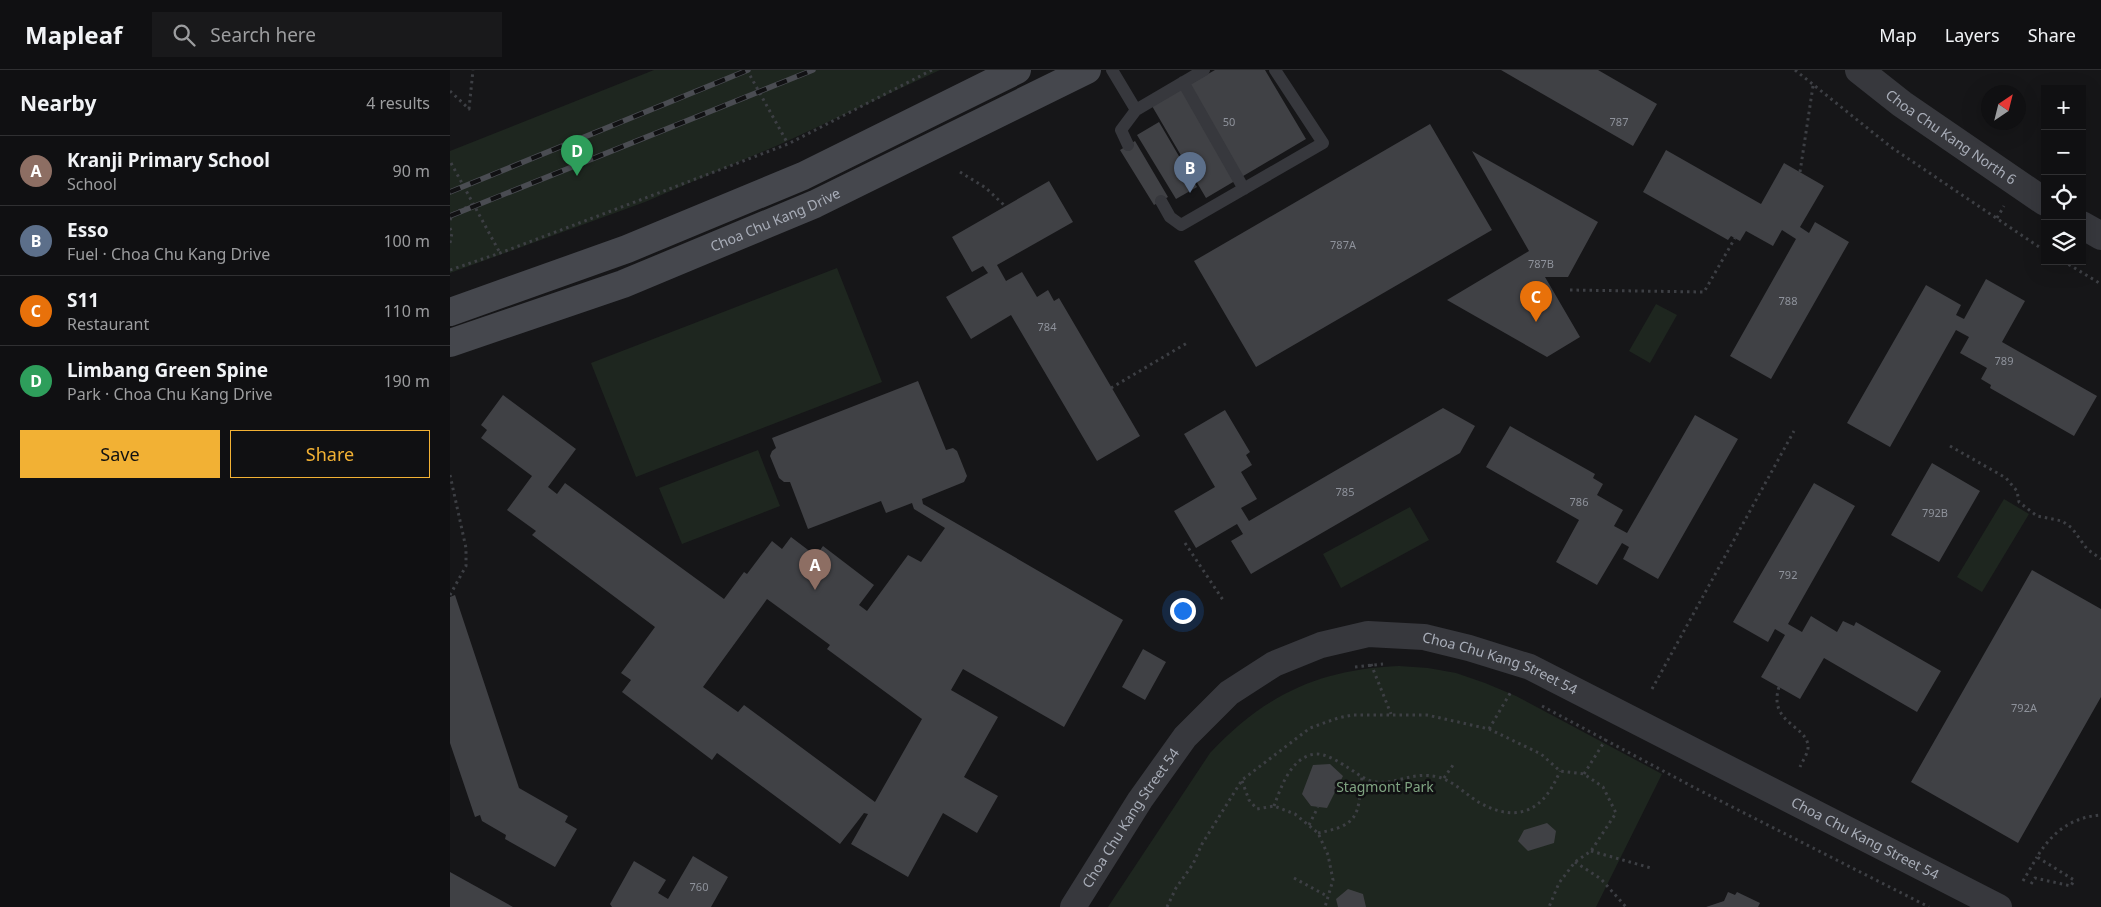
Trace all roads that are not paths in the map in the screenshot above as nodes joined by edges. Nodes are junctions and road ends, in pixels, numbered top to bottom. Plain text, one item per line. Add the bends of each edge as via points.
1 (1017, 70) edge
2 (1087, 70) edge
3 (1112, 70) edge
4 (1204, 70) edge
5 (1275, 70) edge
6 (1859, 70) edge
7 (1183, 82) junction
8 (1136, 110) junction
9 (1128, 145) dead end
10 (1244, 190) junction
11 (2041, 199) edge
12 (1161, 201) dead end
13 (2086, 227) edge
14 (2101, 236) edge
15 (450, 312) edge
16 (450, 343) edge
17 (1073, 907) edge
18 (1998, 907) edge

1 - 15 main road, Choa Chu Kang Drive via 803,176 627,249
2 - 16 main road, Choa Chu Kang Drive via 815,204 623,284
3 - 8 lane
4 - 7 lane
5 - 10 lane via 1322,143
6 - 11 street, Choa Chu Kang North 6 via 1902,104
7 - 8 lane
7 - 10 lane
8 - 9 lane via 1121,130
10 - 12 lane via 1181,225 1170,217
13 - 14 street
17 - 18 street, Choa Chu Kang Street 54 via 1140,800 1185,737 1229,693 1274,664 1321,645 1368,634 1424,636 1530,667

